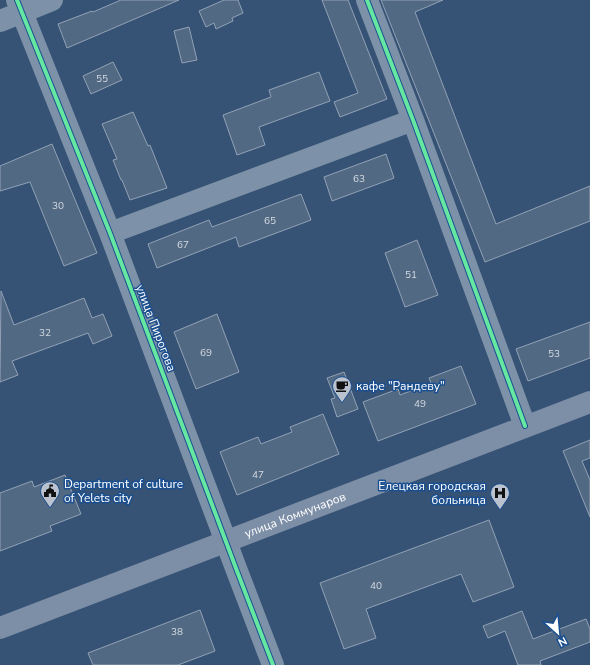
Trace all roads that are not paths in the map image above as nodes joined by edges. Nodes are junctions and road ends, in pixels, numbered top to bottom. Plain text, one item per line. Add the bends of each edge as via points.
1 (52, 0) edge
2 (367, 0) edge
3 (20, 6) edge
4 (0, 21) edge
5 (413, 120) junction
6 (110, 233) junction
7 (590, 402) edge
8 (525, 426) junction
9 (225, 541) junction
10 (0, 628) edge
11 (273, 665) edge

1 - 3 street
2 - 5 street
3 - 4 street
3 - 6 street, улица Пирогова
5 - 6 street
5 - 8 street
6 - 9 street, улица Пирогова
7 - 8 main road, улица Коммунаров
8 - 9 main road, улица Коммунаров
9 - 10 main road, улица Коммунаров
9 - 11 street, улица Пирогова

